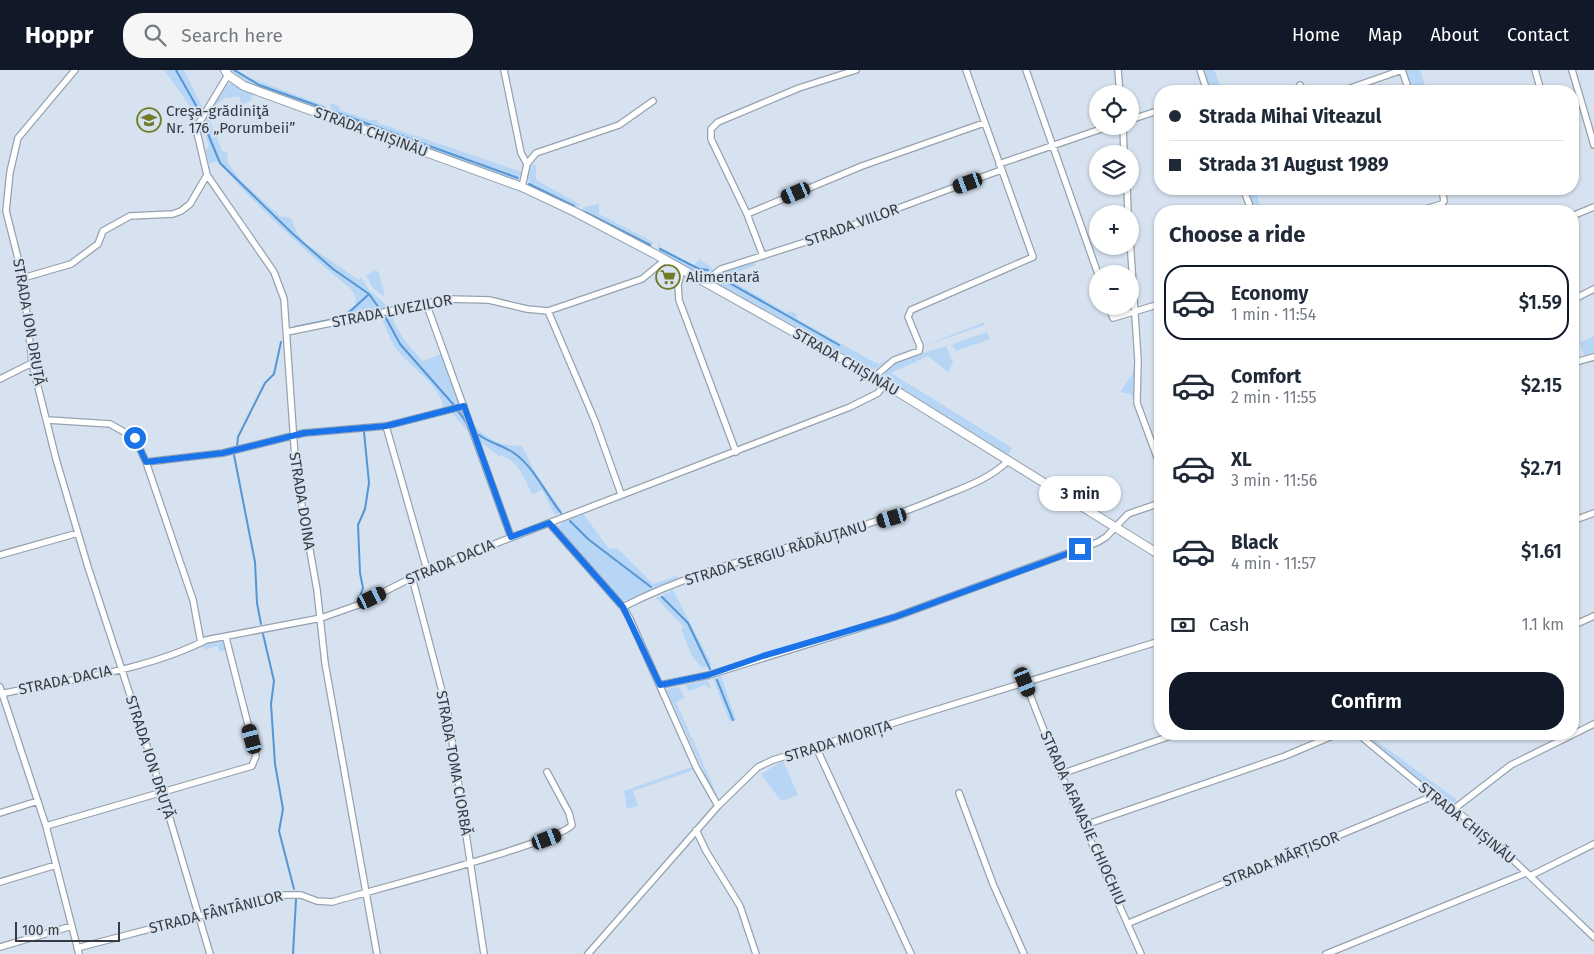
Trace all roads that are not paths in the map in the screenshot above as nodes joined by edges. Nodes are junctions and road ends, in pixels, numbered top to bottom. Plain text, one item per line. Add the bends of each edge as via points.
1 (75, 70) edge
2 (504, 70) edge
3 (856, 70) edge
4 (966, 70) edge
5 (1026, 70) edge
6 (1118, 70) edge
7 (1200, 70) edge
8 (1402, 70) edge
9 (1535, 70) edge
10 (1572, 70) edge
11 (226, 72) edge
12 (1119, 85) edge
13 (1205, 85) edge
14 (1359, 85) edge
15 (1407, 85) edge
16 (1539, 85) edge
17 (1576, 85) edge
18 (1579, 94) edge
19 (653, 101) dead end
20 (1154, 112) edge
21 (1139, 117) edge
22 (984, 124) junction
23 (1089, 133) edge
24 (1594, 145) edge
25 (1052, 146) junction
26 (527, 164) junction
27 (1000, 167) junction
28 (207, 175) junction
29 (522, 187) junction
30 (1594, 207) edge
31 (1579, 213) edge
32 (747, 214) junction
33 (763, 256) junction
34 (665, 260) junction
35 (1095, 265) edge
36 (682, 270) junction
37 (23, 278) junction
38 (706, 282) junction
39 (1594, 289) edge
40 (1579, 296) edge
41 (426, 303) junction
42 (1154, 306) edge
43 (548, 311) junction
44 (1139, 312) edge
45 (1112, 315) edge
46 (1130, 315) edge
47 (1135, 315) edge
48 (287, 332) junction
49 (1594, 357) edge
50 (1579, 361) edge
51 (32, 363) junction
52 (874, 377) junction
53 (0, 379) edge
54 (885, 383) junction
55 (464, 406) junction
56 (48, 420) junction
57 (386, 426) junction
58 (292, 436) junction
59 (1154, 449) edge
60 (736, 452) junction
61 (1009, 460) junction
62 (146, 462) junction
63 (621, 494) junction
64 (1154, 505) edge
65 (1594, 513) edge
66 (1579, 518) edge
67 (549, 523) junction
68 (1115, 527) junction
69 (78, 533) junction
70 (511, 537) junction
71 (1154, 551) edge
72 (0, 554) edge
73 (426, 570) junction
74 (412, 577) junction
75 (623, 607) junction
76 (1594, 616) edge
77 (321, 618) junction
78 (1579, 623) edge
79 (226, 638) junction
80 (201, 643) junction
81 (1154, 643) edge
82 (121, 669) junction
83 (1025, 682) junction
84 (660, 685) junction
85 (1, 691) edge
86 (1594, 724) edge
87 (1579, 731) edge
88 (1159, 740) edge
89 (1323, 740) edge
90 (1365, 740) edge
91 (1562, 740) edge
92 (816, 747) junction
93 (547, 772) dead end
94 (1061, 774) junction
95 (162, 792) junction
96 (959, 793) dead end
97 (1433, 796) junction
98 (38, 802) junction
99 (718, 806) junction
100 (1454, 809) junction
101 (0, 813) edge
102 (1084, 825) junction
103 (46, 826) junction
104 (696, 830) junction
105 (1594, 844) edge
106 (470, 862) junction
107 (56, 865) junction
108 (1528, 874) junction
109 (0, 882) edge
110 (366, 892) junction
111 (200, 915) junction
112 (1129, 923) junction
113 (72, 926) junction
114 (1594, 938) edge
115 (0, 947) edge
116 (78, 951) edge
117 (210, 954) edge
118 (377, 954) edge
119 (484, 954) edge
120 (588, 954) edge
121 (756, 954) edge
122 (911, 954) edge
123 (1024, 954) edge
124 (1141, 954) edge
125 (1326, 954) edge

1 - 37 street, STRADA ION DRUȚĂ via 18,138 14,149 6,211
2 - 26 street via 521,153
3 - 32 street via 799,88 714,124 711,138
4 - 22 street
5 - 25 street
6 - 12 street
7 - 13 street
8 - 14 street
8 - 15 street
9 - 16 street
10 - 17 street
11 - 28 street, STRADA DOINA via 196,128
11 - 29 street, STRADA CHIȘINĂU via 244,86
18 - 24 street
19 - 26 street via 618,126 536,153
20 - 21 street
22 - 27 street
22 - 32 street via 862,166
23 - 25 street, STRADA VIILOR
25 - 27 street, STRADA VIILOR
25 - 35 street
26 - 29 street
27 - 33 street, STRADA VIILOR
27 - 52 street via 1033,257 911,310 908,317 919,351 894,360
28 - 37 street via 190,204 181,212 130,216 103,231 98,244 70,264
28 - 48 street, STRADA DOINA via 274,272 284,299
29 - 34 street, STRADA CHIȘINĂU
30 - 31 street
32 - 33 street
33 - 38 street, STRADA VIILOR via 721,269
34 - 36 street, STRADA CHIȘINĂU
34 - 43 street, STRADA LIVEZILOR via 642,279
36 - 38 street, STRADA CHIȘINĂU
36 - 60 street via 679,300
37 - 51 street, STRADA ION DRUȚĂ
38 - 52 street, STRADA CHIȘINĂU
39 - 40 street
41 - 43 street, STRADA LIVEZILOR via 470,298
41 - 48 street, STRADA LIVEZILOR
41 - 55 street
42 - 44 street
43 - 63 street via 602,439
45 - 46 street via 1113,318
47 - 59 street via 1137,403
48 - 58 street, STRADA DOINA
49 - 50 street
51 - 53 street
51 - 56 street, STRADA ION DRUȚĂ
52 - 54 street, STRADA CHIȘINĂU
54 - 60 street, STRADA DACIA via 878,393 850,407
54 - 61 street, STRADA CHIȘINĂU
55 - 57 street
55 - 70 street
56 - 62 street via 110,424 135,438
56 - 69 street, STRADA ION DRUȚĂ
57 - 58 street
57 - 73 street
58 - 62 street via 223,453
58 - 77 street, STRADA DOINA
60 - 63 street, STRADA DACIA
61 - 68 street, STRADA CHIȘINĂU
61 - 75 street, STRADA SERGIU RĂDĂUȚANU via 998,471 979,481 892,518 702,574
62 - 80 street via 192,600
63 - 67 street, STRADA DACIA
64 - 68 street via 1128,514
65 - 66 street
67 - 70 street, STRADA DACIA
67 - 75 street
68 - 71 street, STRADA CHIȘINĂU
68 - 84 street via 1098,542 895,617 708,675
69 - 72 street
69 - 82 street, STRADA ION DRUȚĂ
70 - 73 street, STRADA DACIA
73 - 74 street, STRADA DACIA
74 - 77 street, STRADA DACIA
74 - 106 street, STRADA TOMA CIORBĂ via 448,714
75 - 84 street
76 - 78 street
77 - 79 street, STRADA DACIA
77 - 110 street, STRADA DOINA via 325,663
79 - 80 street, STRADA DACIA
79 - 95 street via 255,762 252,766
80 - 82 street, STRADA DACIA via 192,649
81 - 83 street, STRADA MIORIȚA
82 - 85 street, STRADA DACIA
82 - 95 street, STRADA ION DRUȚĂ
83 - 92 street, STRADA MIORIȚA
83 - 94 street, STRADA AFANASIE CHIOCHIU
84 - 99 street via 696,767
85 - 98 street
86 - 87 street
88 - 94 street
89 - 102 street
90 - 97 street, STRADA CHIȘINĂU
91 - 100 street via 1511,765
92 - 99 street, STRADA MIORIȚA via 758,768
92 - 122 street
93 - 106 street via 572,821 569,828 531,845
94 - 102 street, STRADA AFANASIE CHIOCHIU
95 - 103 street
95 - 111 street, STRADA ION DRUȚĂ
96 - 123 street via 993,884
97 - 100 street, STRADA CHIȘINĂU
97 - 112 street, STRADA MĂRȚISOR
98 - 101 street
98 - 103 street
99 - 104 street, STRADA MIORIȚA
100 - 108 street, STRADA CHIȘINĂU
102 - 112 street, STRADA AFANASIE CHIOCHIU
103 - 107 street
104 - 120 street, STRADA MIORIȚA
104 - 121 street via 740,906
105 - 108 street
106 - 110 street, STRADA FÂNTÂNILOR
106 - 119 street, STRADA TOMA CIORBĂ
107 - 109 street
107 - 113 street
108 - 114 street, STRADA CHIȘINĂU
108 - 125 street
110 - 111 street, STRADA FÂNTÂNILOR via 324,903 301,895 280,895
110 - 118 street, STRADA DOINA
111 - 116 street, STRADA FÂNTÂNILOR
111 - 117 street, STRADA ION DRUȚĂ
112 - 124 street, STRADA AFANASIE CHIOCHIU
113 - 115 street
113 - 116 street

